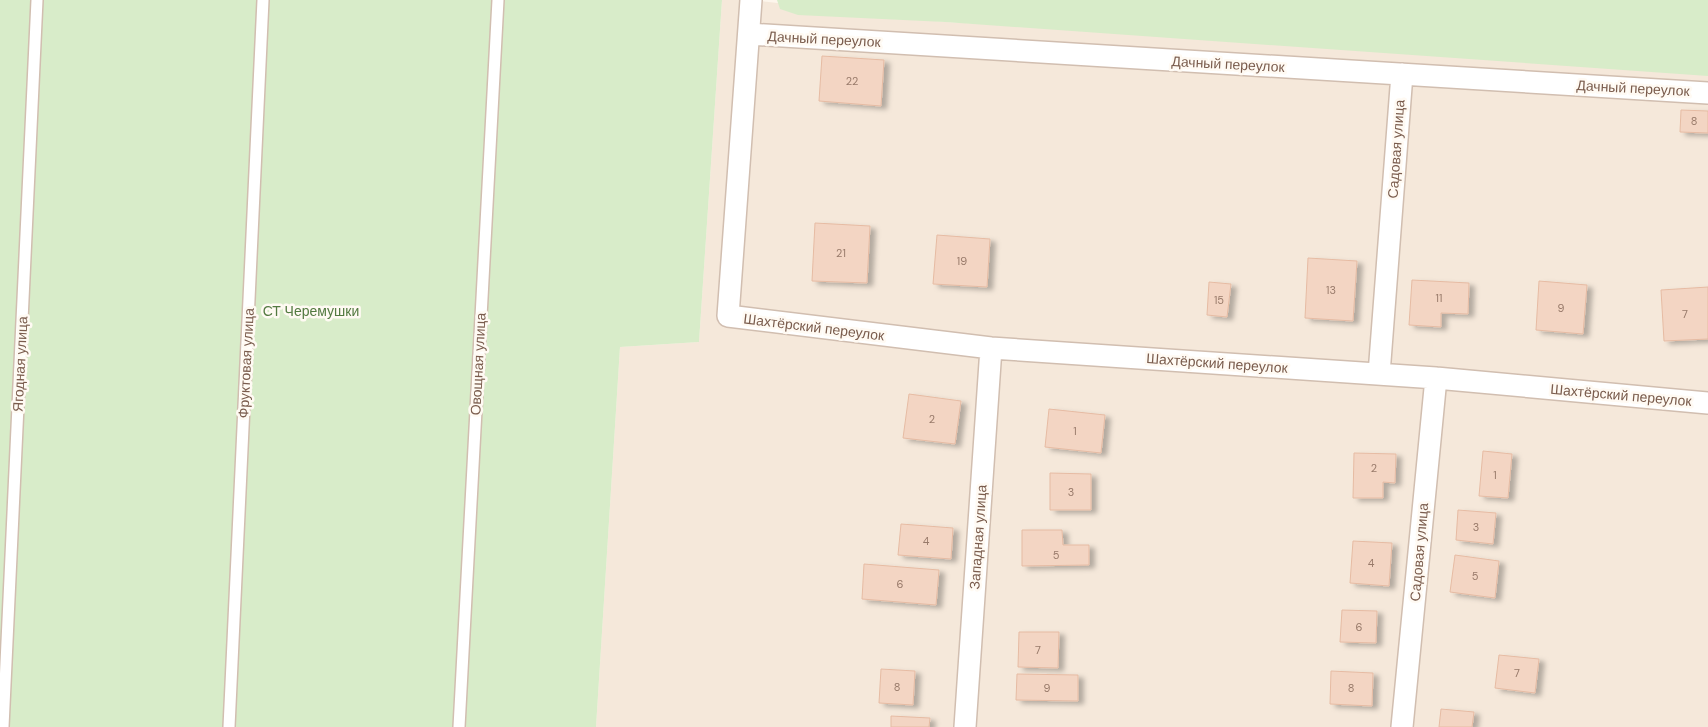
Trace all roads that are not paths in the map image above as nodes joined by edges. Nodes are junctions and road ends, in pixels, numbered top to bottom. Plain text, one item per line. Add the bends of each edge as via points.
1 (36, 0) edge
2 (263, 0) edge
3 (498, 0) edge
4 (751, 0) edge
5 (749, 34) junction
6 (1402, 74) junction
7 (1708, 93) edge
8 (991, 348) junction
9 (1379, 374) junction
10 (1436, 378) junction
11 (1708, 403) edge
12 (3, 727) edge
13 (229, 727) edge
14 (459, 727) edge
15 (965, 727) edge
16 (1402, 727) edge

1 - 12 lane, Ягодная улица
2 - 13 lane, Фруктовая улица
3 - 14 lane, Овощная улица
4 - 5 street
5 - 6 street, Дачный переулок
5 - 8 street, Шахтёрский переулок via 728,316
6 - 7 street, Дачный переулок
6 - 9 street, Садовая улица
8 - 9 street, Шахтёрский переулок
8 - 15 street, Западная улица
9 - 10 street, Шахтёрский переулок
10 - 11 street, Шахтёрский переулок
10 - 16 street, Садовая улица

